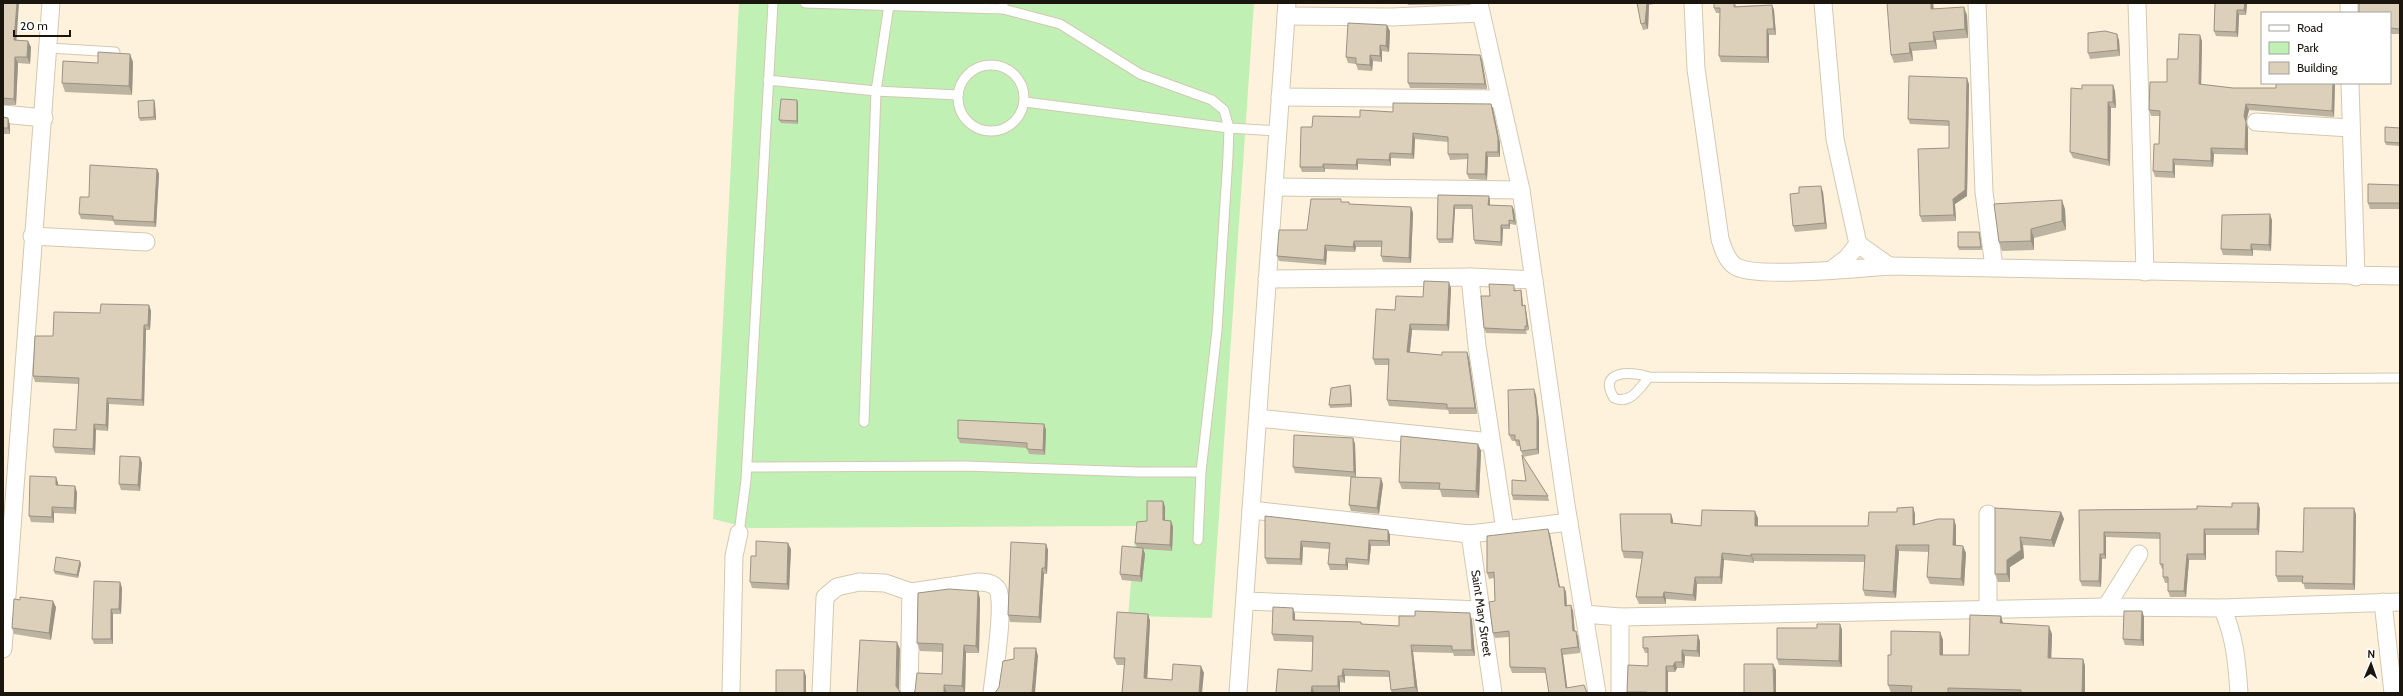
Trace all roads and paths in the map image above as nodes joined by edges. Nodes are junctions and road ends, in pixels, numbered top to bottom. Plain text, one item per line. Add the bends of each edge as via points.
1 (51, 3) edge
2 (773, 3) edge
3 (805, 3) edge
4 (1693, 3) edge
5 (1823, 3) edge
6 (1977, 3) edge
7 (2137, 3) edge
8 (889, 6) junction
9 (1003, 6) edge
10 (1480, 8) edge
11 (1286, 10) edge
12 (49, 48) junction
13 (115, 52) edge
14 (768, 80) junction
15 (2350, 84) edge
16 (876, 91) junction
17 (958, 95) junction
18 (1280, 97) junction
19 (1500, 99) junction
20 (1025, 102) junction
21 (3, 114) edge
22 (44, 118) junction
23 (2256, 122) dead end
24 (1229, 128) junction
25 (2350, 128) junction
26 (1278, 131) junction
27 (1274, 187) junction
28 (1521, 190) junction
29 (32, 236) junction
30 (146, 242) dead end
31 (1858, 244) junction
32 (1890, 266) junction
33 (1994, 267) junction
34 (1831, 270) junction
35 (2145, 272) junction
36 (2400, 276) edge
37 (1470, 277) junction
38 (2356, 277) junction
39 (1267, 279) junction
40 (1534, 280) junction
41 (1649, 377) dead end
42 (2400, 378) edge
43 (1258, 418) junction
44 (864, 422) dead end
45 (1491, 442) junction
46 (747, 467) junction
47 (1201, 472) junction
48 (1251, 510) junction
49 (1988, 514) dead end
50 (1569, 522) junction
51 (1505, 530) junction
52 (739, 533) joint
53 (1470, 534) junction
54 (1198, 540) dead end
55 (2139, 554) dead end
56 (912, 592) junction
57 (1245, 601) junction
58 (2383, 602) junction
59 (2400, 602) edge
60 (2106, 607) junction
61 (2222, 608) junction
62 (1481, 610) junction
63 (1988, 610) junction
64 (1584, 614) junction
65 (1620, 617) junction
66 (3, 649) edge
67 (731, 693) edge
68 (820, 693) edge
69 (909, 693) edge
70 (992, 693) edge
71 (1238, 693) edge
72 (1492, 693) edge
73 (1597, 693) edge
74 (1620, 693) edge
75 (2240, 693) edge
76 (2393, 693) edge

1 - 12 street
2 - 14 lane
3 - 8 lane
4 - 34 street via 1696,69 1715,210 1720,239 1726,254 1734,265 1748,272
5 - 31 street via 1835,139
6 - 33 street via 1984,192
7 - 35 street
8 - 9 lane
8 - 16 lane
9 - 24 lane via 1060,24 1140,74 1212,100 1224,110
10 - 11 street via 1392,17
10 - 19 street
11 - 18 street
12 - 13 lane
12 - 22 street
14 - 16 lane
14 - 46 lane
15 - 25 street
16 - 17 lane
16 - 44 lane
17 - 20 lane via 960,110 968,123 981,131 997,132 1011,126 1021,115
17 - 20 lane via 962,81 973,70 986,65 1002,66 1014,73 1023,85
18 - 19 street
18 - 26 street
19 - 28 street
20 - 24 lane
21 - 22 street
22 - 29 street
23 - 25 street
24 - 26 lane
24 - 47 lane via 1217,330
25 - 38 street
26 - 27 street
27 - 28 street
27 - 39 street
28 - 40 street
29 - 30 street
29 - 66 street via 16,497
31 - 32 street
31 - 34 street via 1847,258
32 - 33 street
32 - 34 street
33 - 35 street
35 - 38 street
36 - 38 street
37 - 39 street
37 - 40 street
37 - 45 street
39 - 43 street
40 - 50 street
41 - 42 lane via 2036,380
43 - 45 street
43 - 48 street
45 - 51 street
46 - 47 lane via 965,466
46 - 52 lane via 743,517
47 - 54 lane
48 - 53 street
48 - 57 street
49 - 63 street
50 - 51 street
50 - 64 street
51 - 53 street
52 - 67 street via 734,556
53 - 62 street, Saint Mary Street
55 - 60 street
56 - 68 street via 885,583 859,582 837,587 825,596
56 - 69 street
56 - 70 street via 987,582 997,589 1000,613
57 - 62 street
57 - 71 street
58 - 59 street
58 - 61 street
58 - 76 street
60 - 61 street
60 - 63 street
61 - 75 street via 2237,652
62 - 72 street, Saint Mary Street
63 - 65 street
64 - 65 street
64 - 73 street
65 - 74 street

